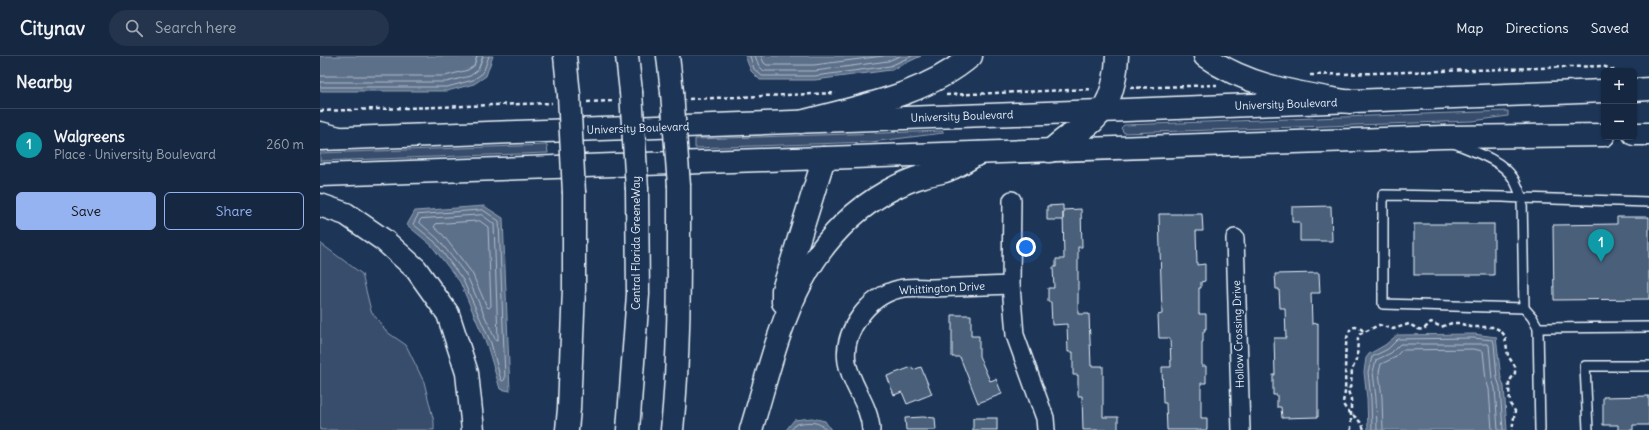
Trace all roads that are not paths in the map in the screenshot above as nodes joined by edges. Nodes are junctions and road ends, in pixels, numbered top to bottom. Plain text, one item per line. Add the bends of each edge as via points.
1 (565, 56) edge
2 (627, 56) edge
3 (668, 56) edge
4 (971, 56) edge
5 (1117, 56) edge
6 (1205, 56) edge
7 (1649, 89) edge
8 (1637, 90) edge
9 (1601, 91) edge
10 (1350, 102) junction
11 (1101, 111) junction
12 (801, 122) junction
13 (1637, 134) edge
14 (1649, 134) edge
15 (1601, 135) edge
16 (326, 137) edge
17 (1443, 137) junction
18 (1050, 151) junction
19 (980, 153) junction
20 (824, 158) junction
21 (320, 175) edge
22 (1522, 198) junction
23 (1012, 200) dead end
24 (1649, 202) edge
25 (320, 205) edge
26 (1235, 238) dead end
27 (1012, 285) junction
28 (1524, 308) junction
29 (782, 323) junction
30 (1649, 327) edge
31 (1538, 328) junction
32 (1649, 366) edge
33 (474, 430) edge
34 (566, 430) edge
35 (628, 430) edge
36 (672, 430) edge
37 (751, 430) edge
38 (871, 430) edge
39 (1046, 430) edge
40 (1241, 430) edge
41 (1540, 430) edge
42 (1588, 430) edge

1 - 34 main road, bridge via 571,100 574,193 574,290
2 - 35 main road, Central Florida GreeneWay, bridge via 623,96 637,189 638,294
3 - 36 main road, bridge via 680,95 679,294
4 - 12 main road via 959,66 918,89
5 - 11 main road via 1113,89
6 - 10 main road via 1219,66 1249,80 1276,89
7 - 8 main road
9 - 10 main road, University Boulevard
10 - 11 main road, University Boulevard
11 - 12 main road, University Boulevard
11 - 18 main road via 1087,127 1071,134
12 - 16 main road, University Boulevard
13 - 14 main road
15 - 17 main road
17 - 18 main road
17 - 22 lane via 1500,164 1513,178
18 - 19 main road
19 - 20 main road
19 - 29 main road via 950,170 899,185 850,218 812,263
20 - 21 main road
20 - 29 main road via 784,290
22 - 24 lane
22 - 28 lane
22 - 28 lane via 1382,195 1382,304
23 - 27 street
25 - 33 main road via 346,214 385,241 416,269 448,314 467,373
26 - 40 street, Hollow Crossing Drive
27 - 38 street, Whittington Drive via 899,289 876,299 858,318 849,337 847,361 852,380 864,399
27 - 39 street via 1015,335 1045,418
28 - 31 lane
29 - 37 main road
30 - 31 lane
31 - 41 lane
32 - 42 lane via 1585,366

